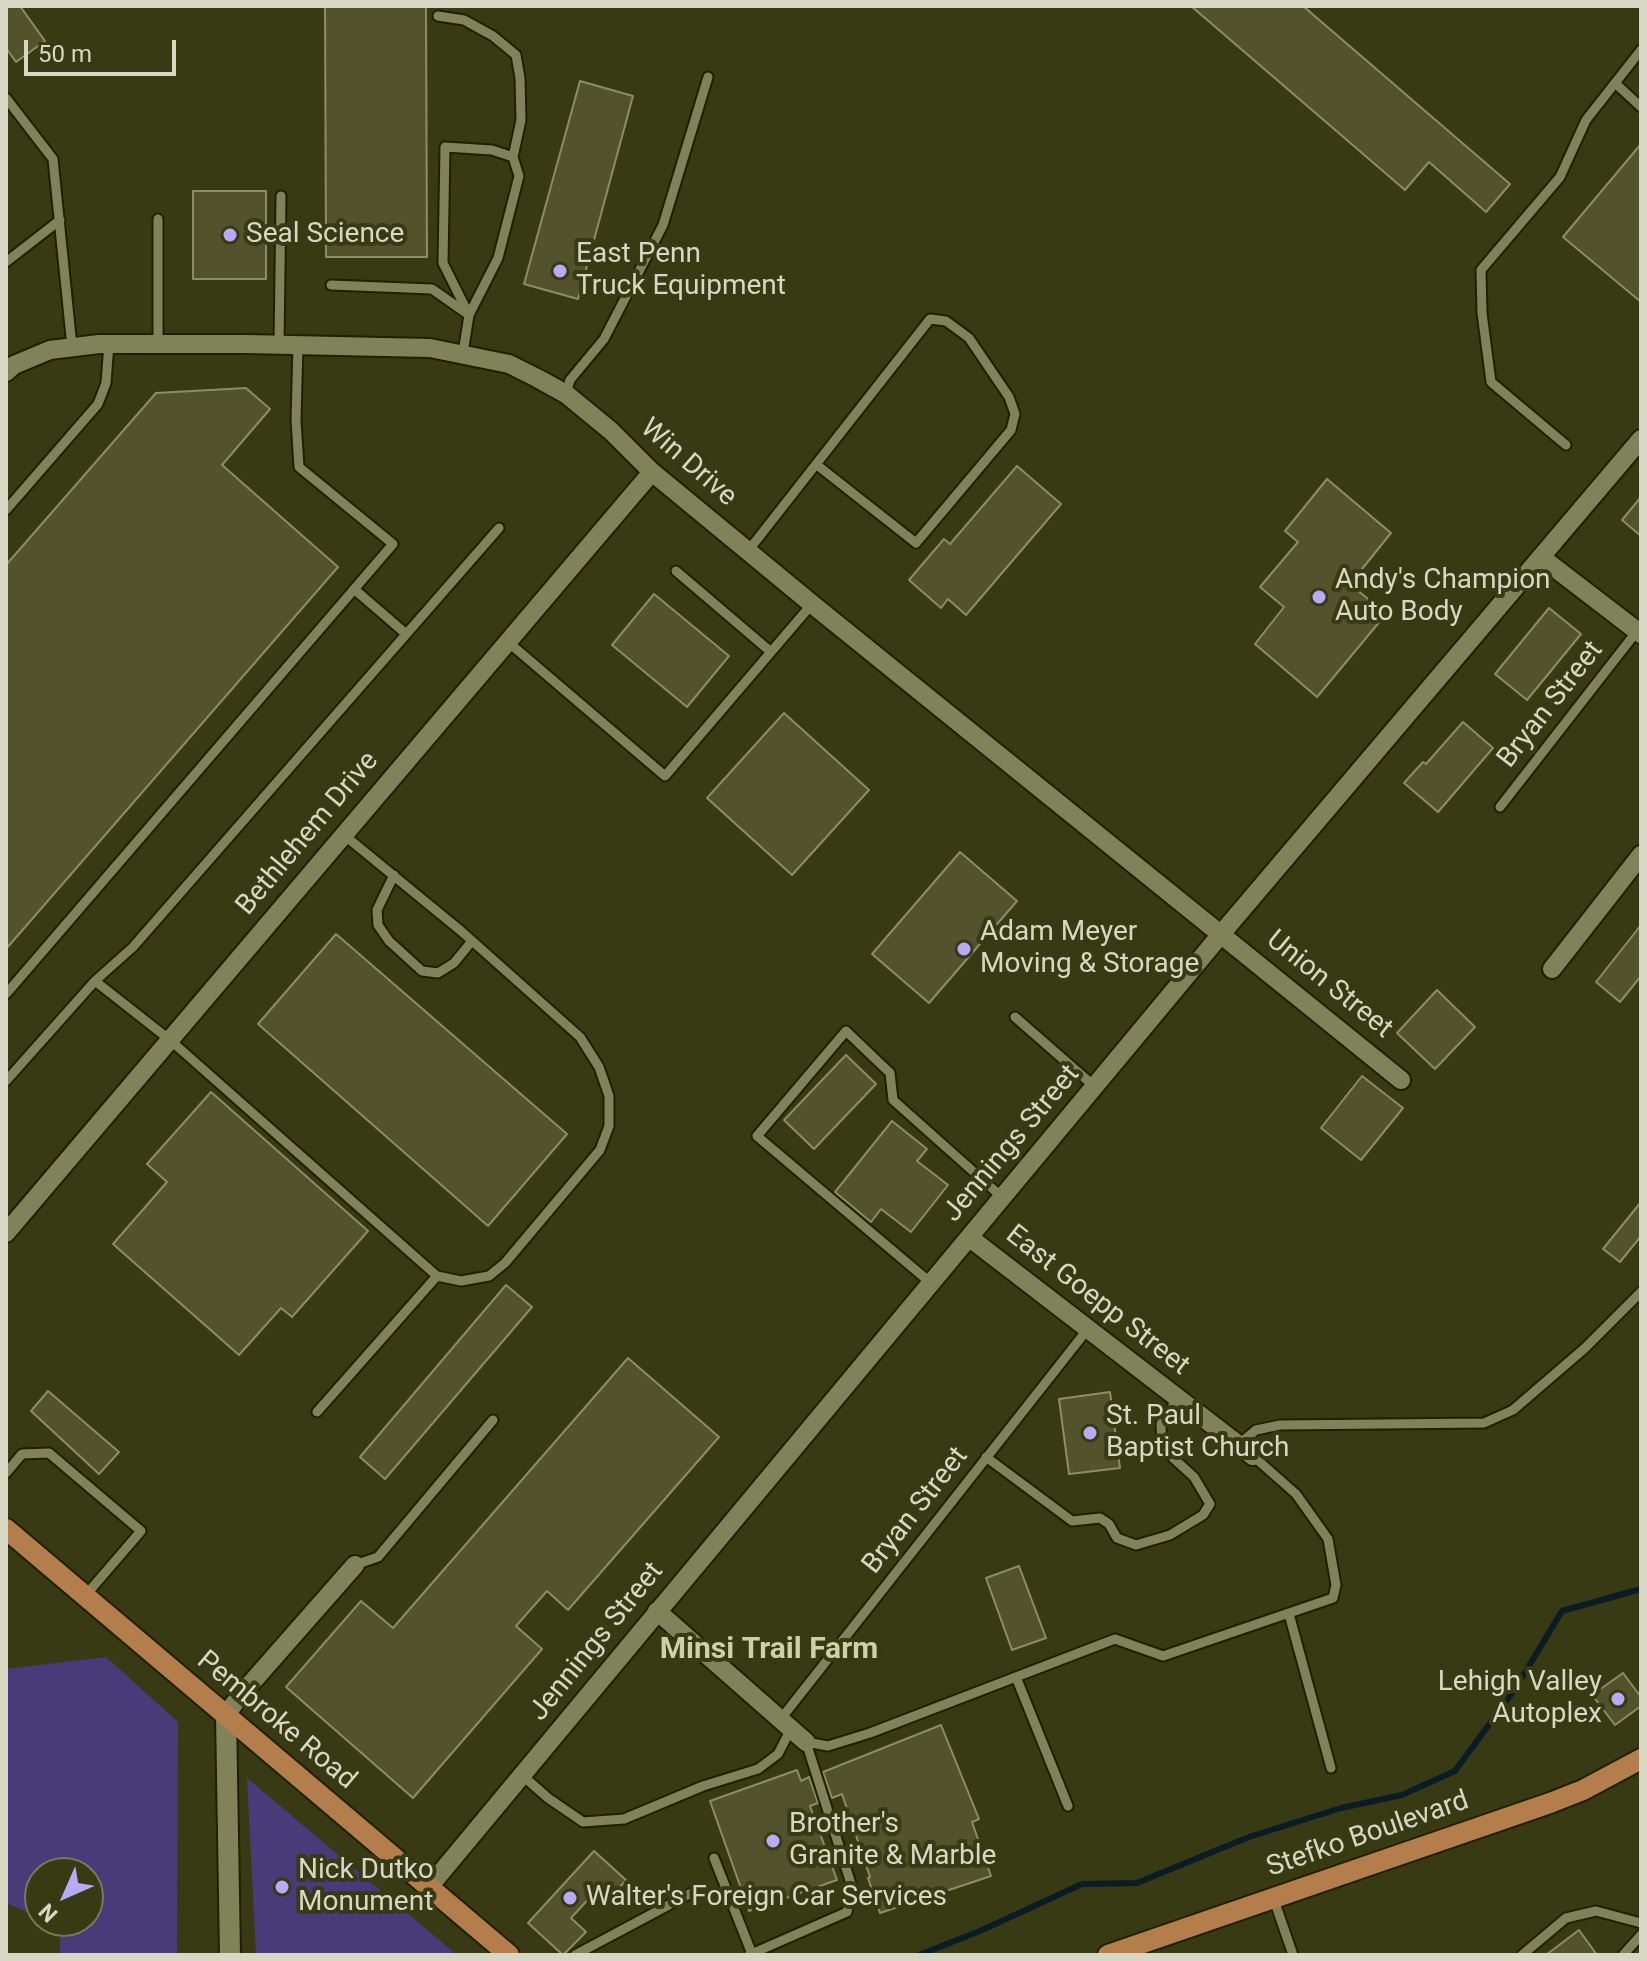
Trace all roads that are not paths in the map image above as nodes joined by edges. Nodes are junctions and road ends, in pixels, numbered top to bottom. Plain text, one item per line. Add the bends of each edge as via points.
1 (438, 16) dead end
2 (1641, 50) edge
3 (708, 77) dead end
4 (1615, 83) junction
5 (6, 98) edge
6 (1641, 107) edge
7 (513, 157) junction
8 (281, 196) dead end
9 (158, 219) dead end
10 (60, 220) junction
11 (6, 262) edge
12 (331, 285) dead end
13 (469, 315) junction
14 (109, 344) junction
15 (158, 344) junction
16 (279, 345) junction
17 (298, 345) junction
18 (72, 347) junction
19 (463, 353) junction
20 (6, 372) edge
21 (566, 394) junction
22 (1641, 439) edge
23 (1566, 445) dead end
24 (817, 465) junction
25 (652, 472) junction
26 (6, 510) edge
27 (499, 528) dead end
28 (748, 551) junction
29 (1542, 558) junction
30 (676, 571) dead end
31 (354, 589) junction
32 (812, 604) junction
33 (405, 633) junction
34 (1639, 633) edge
35 (507, 642) junction
36 (771, 652) junction
37 (1500, 807) dead end
38 (344, 835) junction
39 (1641, 855) edge
40 (394, 875) junction
41 (1222, 933) junction
42 (472, 941) junction
43 (1552, 969) dead end
44 (95, 981) junction
45 (6, 994) edge
46 (1015, 1017) dead end
47 (170, 1040) junction
48 (1401, 1080) dead end
49 (6, 1081) edge
50 (1095, 1087) junction
51 (1003, 1198) junction
52 (6, 1233) edge
53 (970, 1238) junction
54 (437, 1276) junction
55 (932, 1284) junction
56 (1641, 1292) edge
57 (1087, 1330) junction
58 (1178, 1398) junction
59 (317, 1412) dead end
60 (493, 1420) dead end
61 (1245, 1450) junction
62 (986, 1457) junction
63 (6, 1473) edge
64 (6, 1529) edge
65 (355, 1565) joint
66 (85, 1596) junction
67 (657, 1611) junction
68 (1289, 1614) junction
69 (1016, 1677) junction
70 (226, 1715) junction
71 (785, 1725) junction
72 (806, 1742) junction
73 (1640, 1761) edge
74 (1331, 1768) dead end
75 (523, 1776) junction
76 (1068, 1806) dead end
77 (714, 1858) dead end
78 (429, 1887) junction
79 (697, 1890) dead end
80 (1273, 1897) junction
81 (1641, 1923) edge
82 (1641, 1935) edge
83 (751, 1954) edge
84 (230, 1955) edge
85 (509, 1955) edge
86 (575, 1955) edge
87 (1108, 1955) edge
88 (1293, 1955) edge
89 (1522, 1955) edge
90 (1623, 1955) edge

1 - 7 lane via 464,20 516,55 521,120
2 - 4 lane
3 - 21 lane via 663,225 604,339 570,380
4 - 6 lane
4 - 23 lane via 1586,120 1560,177 1481,270 1491,382
5 - 10 lane via 53,159
7 - 13 lane via 519,176 498,258
7 - 13 lane via 445,147 443,263
8 - 16 lane
9 - 15 lane
10 - 11 lane
10 - 18 lane
12 - 13 lane via 432,289
13 - 19 lane
14 - 15 street, Win Drive
14 - 18 street, Win Drive
14 - 26 lane via 106,383 98,404
15 - 16 street, Win Drive
16 - 17 street, Win Drive
17 - 19 street, Win Drive
17 - 31 lane via 299,467 393,544
18 - 20 street, Win Drive via 50,350
19 - 21 street, Win Drive via 509,364
21 - 25 street, Win Drive
22 - 29 street, Jennings Street
24 - 24 lane via 930,319 946,321 969,338 1015,414 1011,430 916,543
24 - 28 lane
25 - 28 street, Win Drive
25 - 35 street, Bethlehem Drive
27 - 33 lane
28 - 32 street, Win Drive
29 - 34 street
29 - 41 street, Jennings Street
30 - 36 lane
31 - 33 lane
31 - 45 lane
32 - 36 lane
32 - 41 street, Win Drive
33 - 44 lane via 133,947
34 - 37 lane, Bryan Street
35 - 36 lane via 665,776
35 - 38 street, Bethlehem Drive
38 - 40 lane
38 - 47 street, Bethlehem Drive
39 - 43 street
40 - 42 lane
40 - 42 lane via 377,910 378,925 422,971 438,973
41 - 48 street, Union Street
41 - 50 street, Jennings Street
42 - 54 lane via 580,1037 609,1096 609,1126 600,1150 505,1263 489,1276 461,1281
44 - 47 lane
44 - 49 lane
46 - 50 lane
47 - 52 street, Bethlehem Drive
47 - 54 lane
50 - 51 street, Jennings Street
51 - 53 street, Jennings Street
51 - 55 lane via 893,1100 890,1073 846,1031 757,1136
53 - 55 street, Jennings Street
53 - 57 street, East Goepp Street
54 - 59 lane
55 - 67 street, Jennings Street
56 - 61 lane via 1513,1410 1484,1423 1280,1425 1256,1430
57 - 58 street, East Goepp Street
57 - 62 lane, Bryan Street
58 - 61 street, East Goepp Street
58 - 62 lane via 1161,1424 1162,1448 1194,1477 1210,1504 1203,1515 1170,1535 1136,1545 1117,1538 1100,1518 1072,1521
60 - 65 lane via 378,1557
61 - 68 lane, East Goepp Street via 1296,1494 1328,1539 1336,1585 1333,1598
62 - 71 lane, Bryan Street
63 - 66 lane via 22,1454 49,1453 141,1531
64 - 66 main road, Pembroke Road
65 - 70 street
66 - 70 main road, Pembroke Road
67 - 71 street
67 - 75 street, Jennings Street
68 - 69 lane, East Goepp Street via 1163,1656 1115,1639
68 - 74 lane
69 - 72 lane via 828,1746
69 - 76 lane
70 - 78 main road, Pembroke Road
70 - 84 street
71 - 72 street
71 - 75 lane, Bryan Street via 778,1754 758,1769 624,1819 583,1822
72 - 83 lane via 852,1887 847,1912
73 - 80 main road, Stefko Boulevard via 1560,1799
75 - 78 street, Jennings Street
77 - 83 lane
78 - 85 main road, Pembroke Road
79 - 86 lane
80 - 87 main road, Stefko Boulevard
80 - 88 lane
81 - 89 lane via 1596,1911 1566,1918
82 - 90 lane

